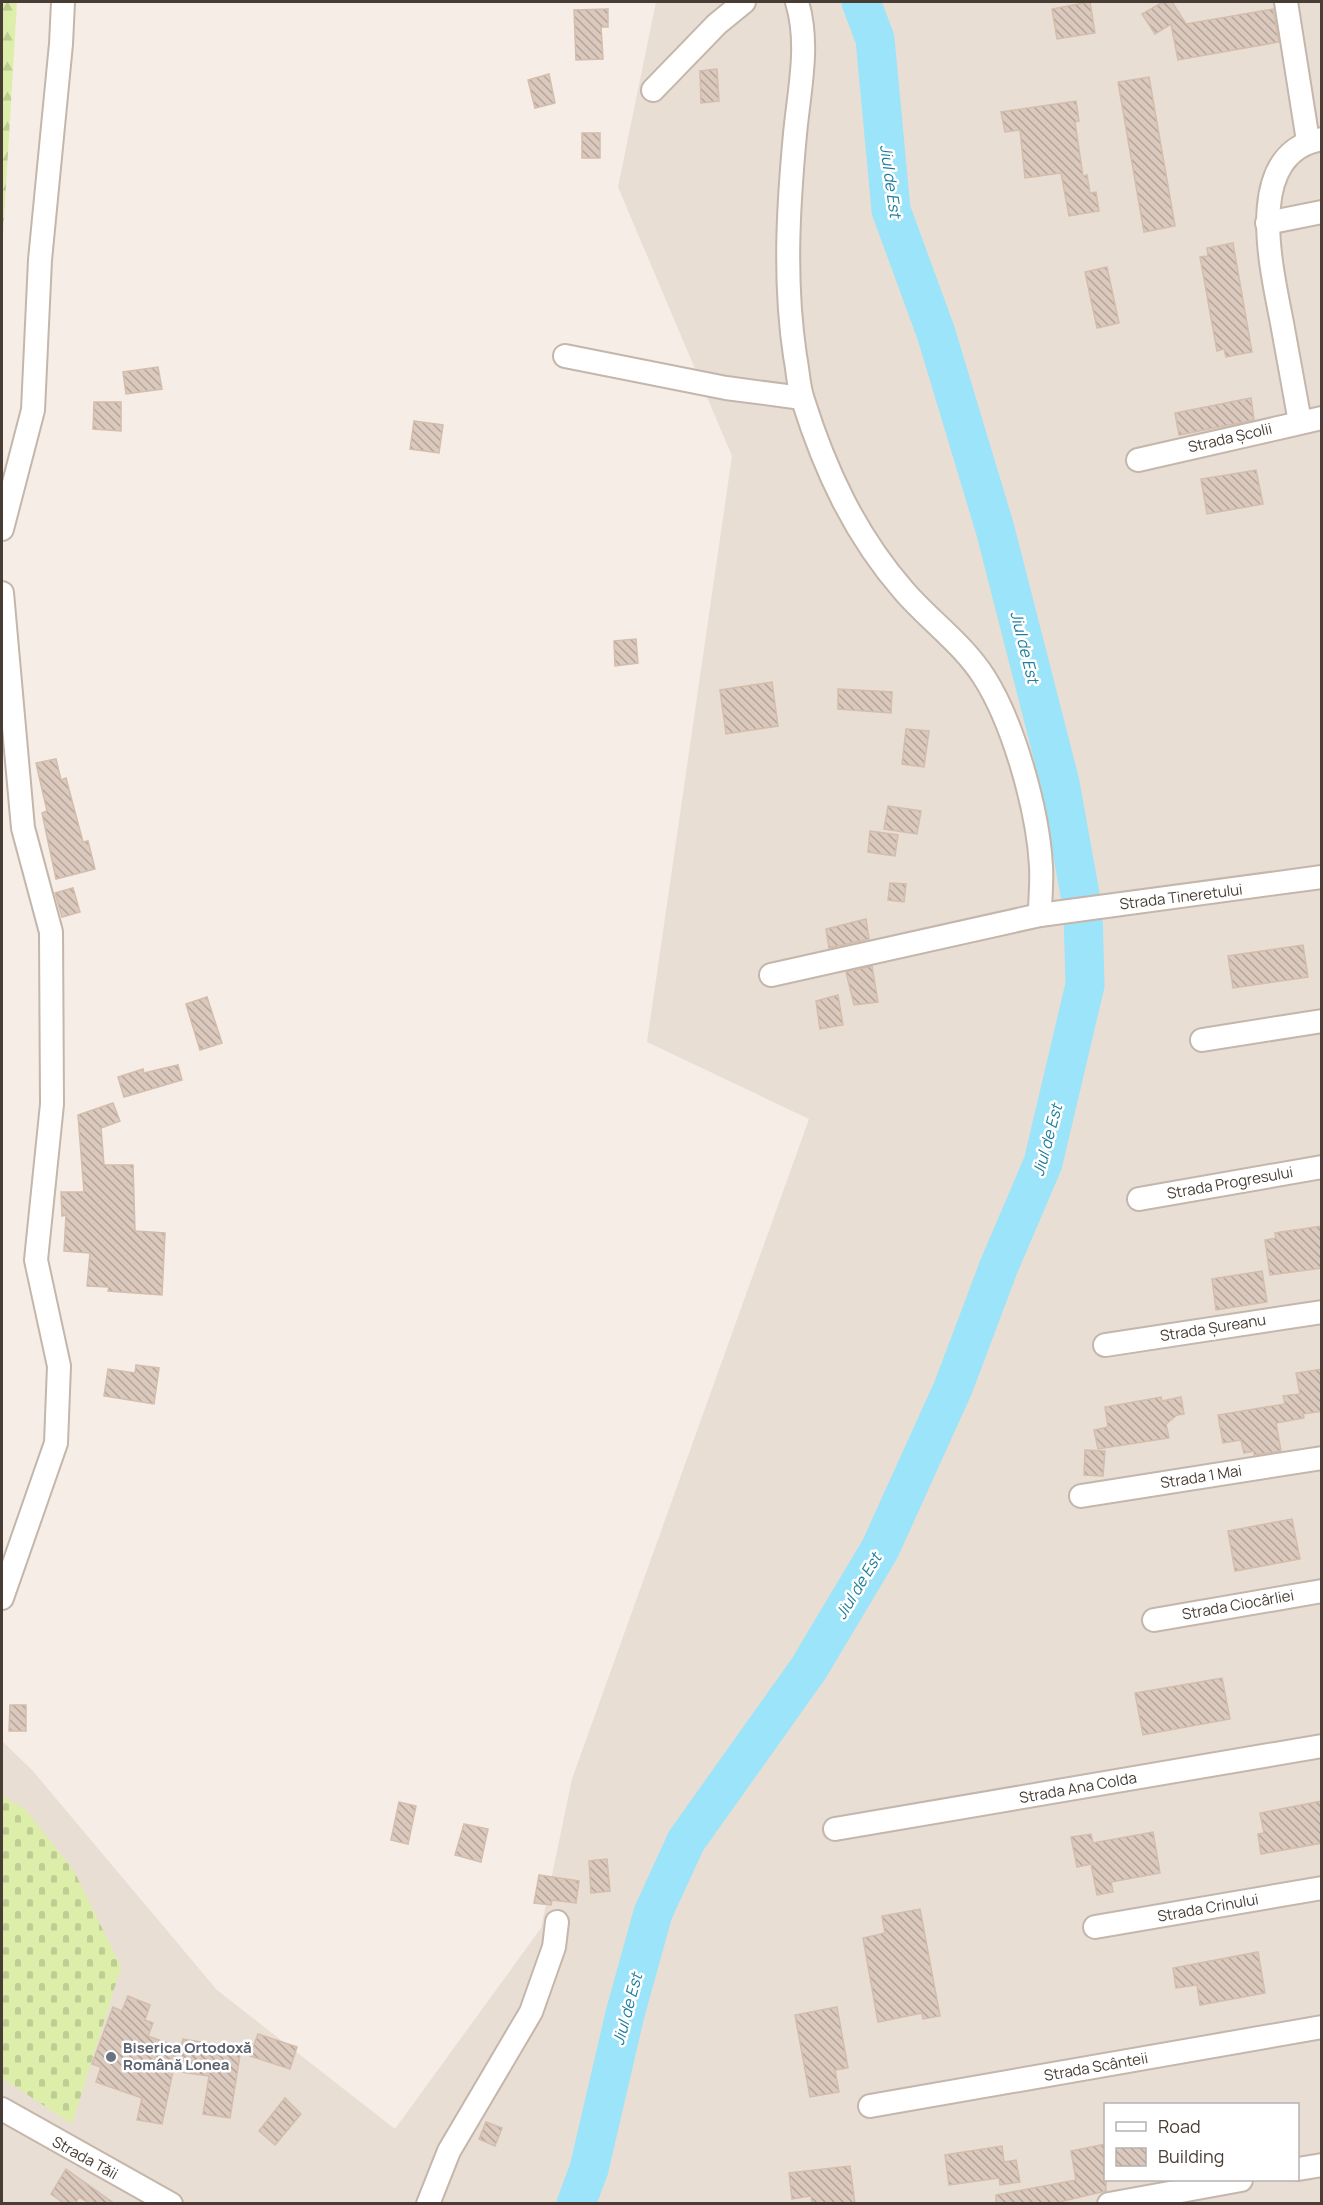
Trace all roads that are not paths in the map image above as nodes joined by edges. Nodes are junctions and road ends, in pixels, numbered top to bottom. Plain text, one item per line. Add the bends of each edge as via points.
1 (63, 2) edge
2 (744, 2) edge
3 (797, 2) edge
4 (1286, 2) edge
5 (653, 90) dead end
6 (1315, 140) edge
7 (1322, 212) edge
8 (1267, 223) junction
9 (565, 356) dead end
10 (802, 398) junction
11 (1311, 420) edge
12 (1138, 460) dead end
13 (2, 529) edge
14 (2, 593) edge
15 (1322, 877) edge
16 (1048, 914) junction
17 (771, 975) dead end
18 (1322, 1021) edge
19 (1202, 1040) dead end
20 (1322, 1167) edge
21 (1139, 1199) dead end
22 (1322, 1312) edge
23 (1105, 1345) dead end
24 (1322, 1458) edge
25 (1081, 1496) dead end
26 (1322, 1591) edge
27 (2, 1598) edge
28 (1154, 1620) dead end
29 (1322, 1746) edge
30 (835, 1829) dead end
31 (1322, 1888) edge
32 (557, 1922) dead end
33 (1095, 1927) dead end
34 (1322, 2027) edge
35 (870, 2106) dead end
36 (2, 2109) edge
37 (1322, 2165) edge
38 (1299, 2169) edge
39 (1236, 2181) edge
40 (171, 2204) edge
41 (428, 2204) edge
42 (1109, 2204) edge

1 - 13 street via 40,260 33,410
2 - 5 street
3 - 10 street via 804,47 795,134 788,309
4 - 6 street
6 - 8 street via 1281,165 1271,190
7 - 8 street
8 - 11 street via 1271,268
9 - 10 street via 726,388
10 - 16 street via 830,478 866,543 902,589 967,654 985,678 1012,736 1031,809
11 - 12 street, Strada Școlii
14 - 27 street via 23,828 51,933 52,1104 36,1260 59,1366 56,1443
15 - 16 street, Strada Tineretului
16 - 17 street, Strada Tineretului
18 - 19 street
20 - 21 street, Strada Progresului
22 - 23 street, Strada Șureanu
24 - 25 street, Strada 1 Mai
26 - 28 street, Strada Ciocârliei
29 - 30 street, Strada Ana Colda
31 - 33 street, Strada Crinului
32 - 41 street via 554,1947 531,2012 448,2151
34 - 35 street, Strada Scânteii
36 - 40 street, Strada Tăii
37 - 38 street
39 - 42 street

